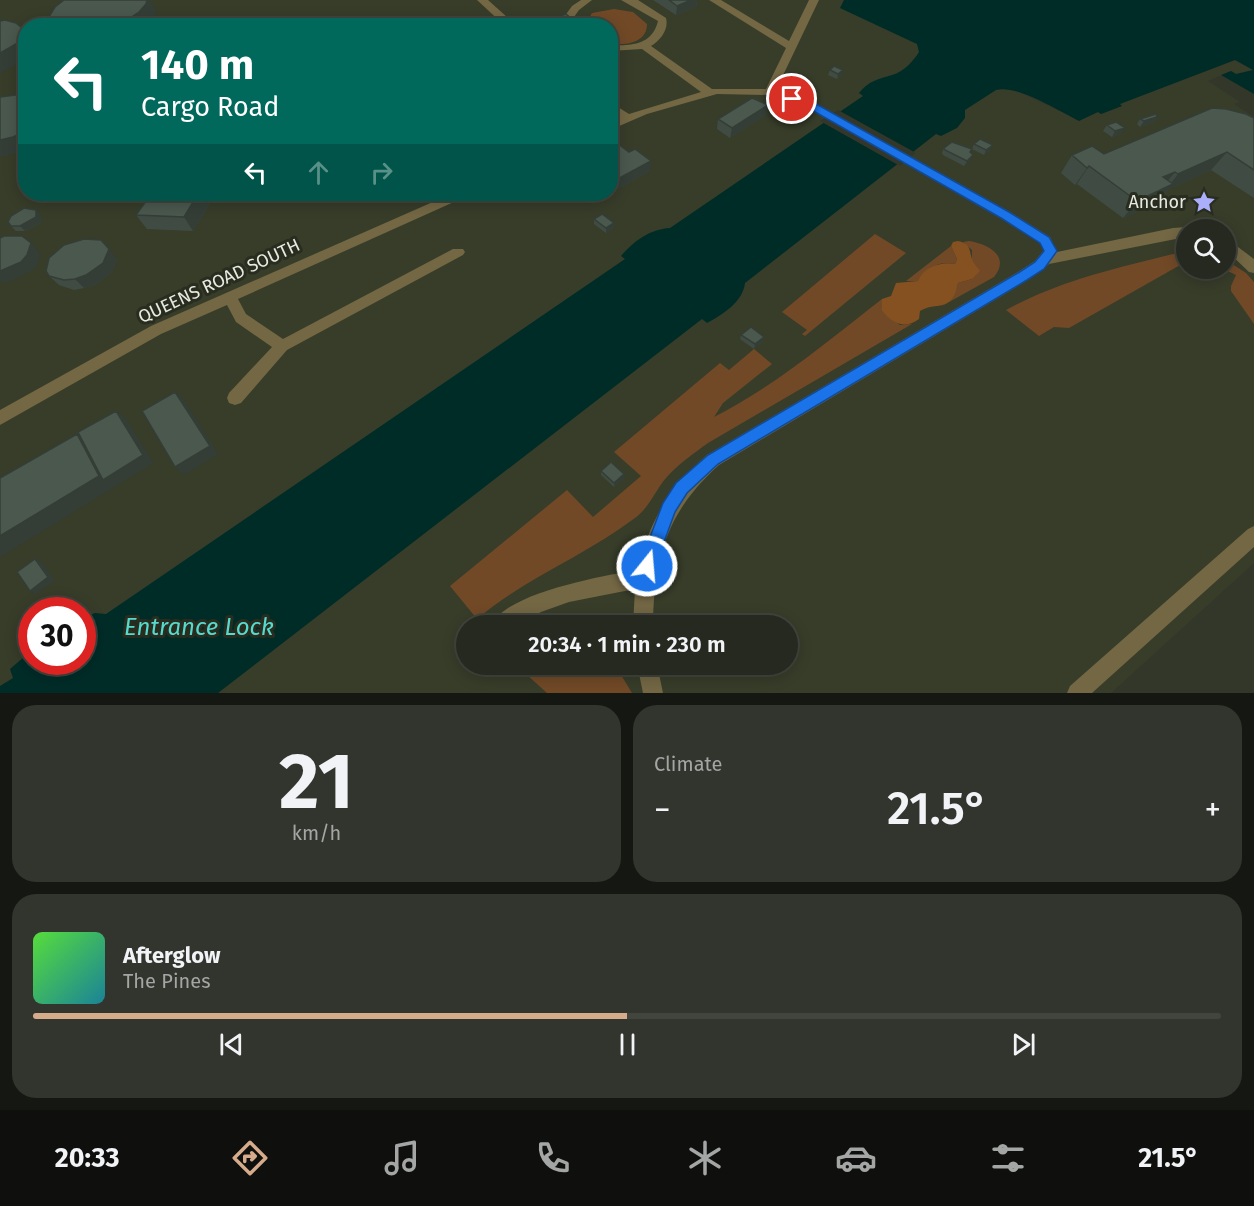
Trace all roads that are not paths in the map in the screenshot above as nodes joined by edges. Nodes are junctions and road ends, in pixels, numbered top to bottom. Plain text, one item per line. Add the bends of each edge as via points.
1 (482, 0) edge
2 (587, 0) edge
3 (626, 0) edge
4 (714, 0) edge
5 (814, 0) edge
6 (503, 18) edge
7 (569, 18) edge
8 (643, 45) junction
9 (792, 47) junction
10 (618, 48) edge
11 (770, 92) junction
12 (710, 93) junction
13 (618, 111) edge
14 (628, 119) junction
15 (618, 123) edge
16 (444, 201) edge
17 (1176, 232) edge
18 (1236, 251) edge
19 (458, 252) dead end
20 (1047, 259) junction
21 (1254, 268) edge
22 (229, 296) junction
23 (282, 346) junction
24 (235, 398) dead end
25 (0, 418) edge
26 (1254, 535) edge
27 (644, 578) junction
28 (515, 615) edge
29 (643, 615) edge
30 (649, 675) edge
31 (653, 693) edge
32 (1077, 693) edge

1 - 6 street
2 - 7 street via 575,8
3 - 8 street via 663,20 662,32 655,41
4 - 9 street
5 - 9 street
8 - 10 street
8 - 12 street
9 - 11 street
11 - 12 street
11 - 20 street via 821,111 1005,215 1045,240 1051,251
12 - 14 street
13 - 14 street
14 - 15 street
16 - 22 street, QUEENS ROAD SOUTH
17 - 20 street
18 - 21 street
19 - 23 street
20 - 27 street via 694,474 669,509
22 - 23 street via 241,318
22 - 25 street, QUEENS ROAD SOUTH via 113,353
23 - 24 street
26 - 32 street
27 - 28 street via 561,594
27 - 29 street
30 - 31 street

